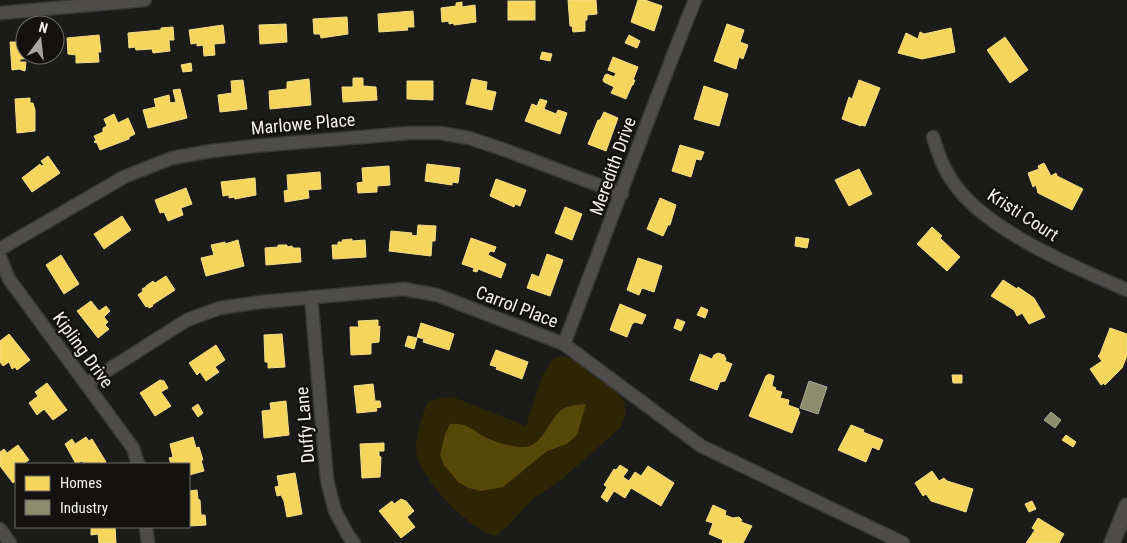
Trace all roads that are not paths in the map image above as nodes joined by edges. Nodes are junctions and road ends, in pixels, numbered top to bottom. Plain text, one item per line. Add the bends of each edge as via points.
1 (145, 0) edge
2 (694, 0) edge
3 (0, 14) edge
4 (933, 136) dead end
5 (622, 194) junction
6 (0, 249) edge
7 (0, 257) edge
8 (1127, 290) edge
9 (311, 297) junction
10 (564, 344) junction
11 (86, 384) junction
12 (138, 463) edge
13 (1127, 506) edge
14 (146, 528) edge
15 (0, 529) edge
16 (10, 543) edge
17 (148, 543) edge
18 (354, 543) edge
19 (903, 543) edge
20 (1112, 543) edge

1 - 3 street
2 - 5 street, Meredith Drive
4 - 8 street, Kristi Court via 953,183 976,208 1015,236
5 - 6 street, Marlowe Place via 505,150 469,138 440,133 255,146 172,158 124,177
5 - 10 street, Meredith Drive
7 - 11 street, Kipling Drive via 9,279
9 - 10 street, Carrol Place via 404,289 437,295
9 - 11 street, Carrol Place via 220,308 187,320
9 - 18 street, Duffy Lane via 327,480 335,511
10 - 19 street, Carrol Place via 701,446
11 - 12 street, Kipling Drive via 132,448
13 - 20 street
14 - 17 street
15 - 16 street

